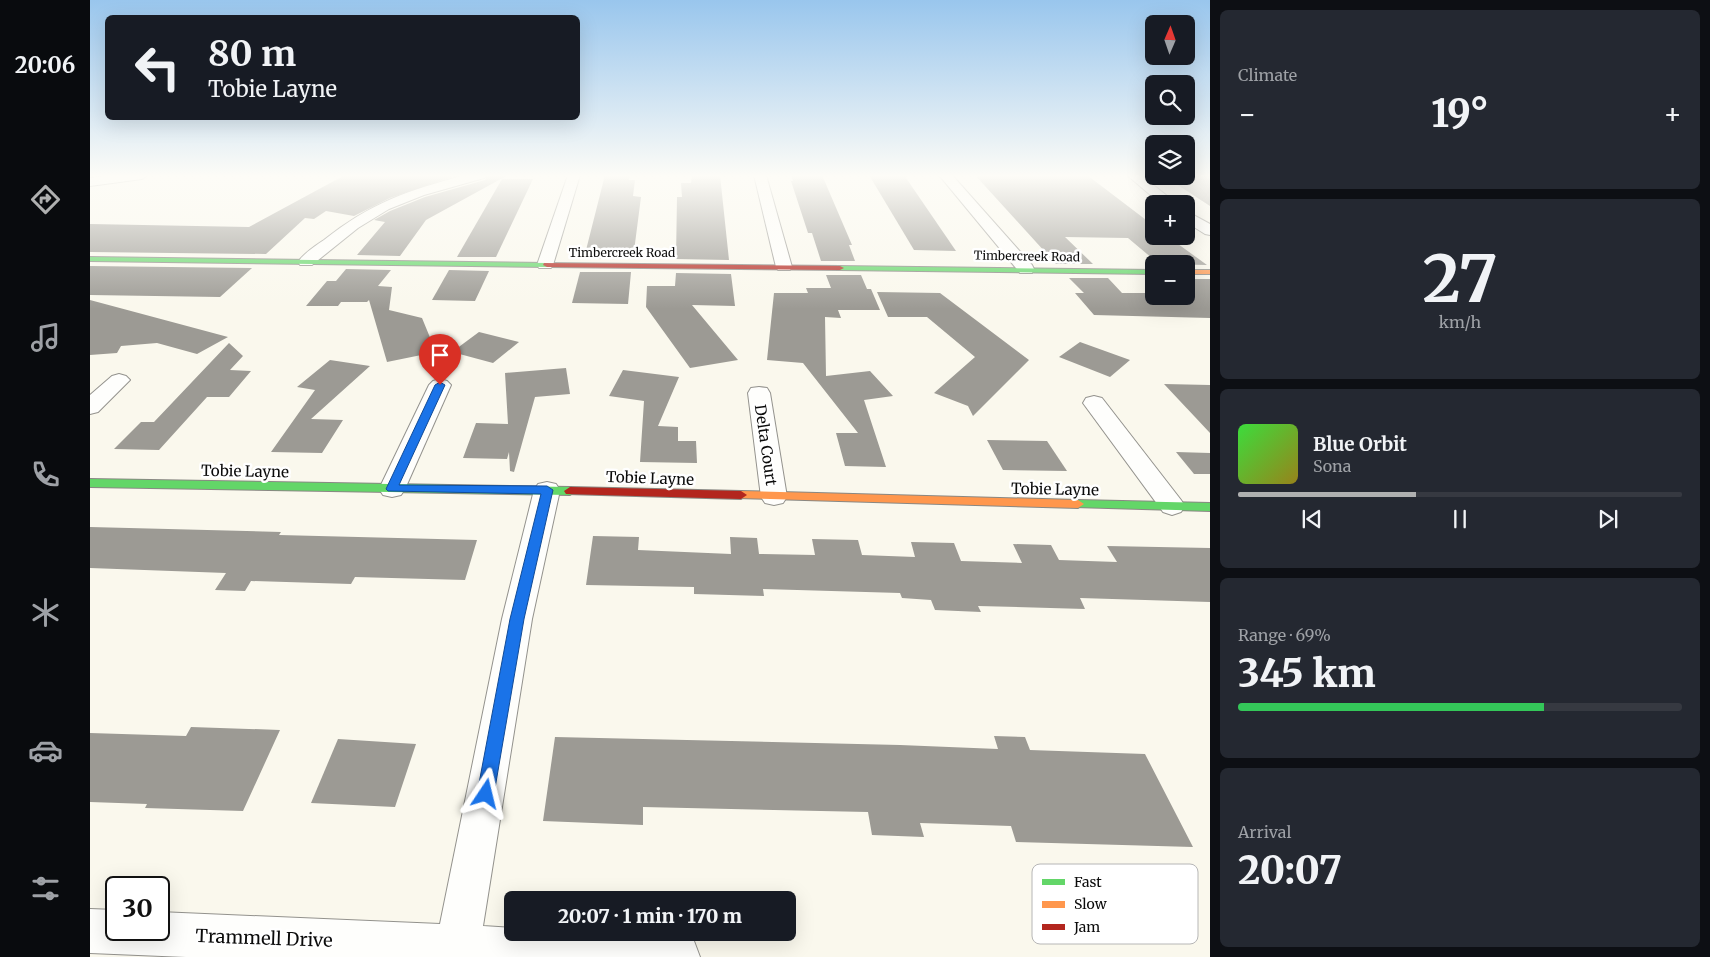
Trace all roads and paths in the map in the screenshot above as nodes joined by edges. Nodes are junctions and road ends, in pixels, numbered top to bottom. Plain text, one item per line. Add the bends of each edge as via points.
1 (362, 220) edge
2 (560, 220) edge
3 (772, 220) edge
4 (983, 220) edge
5 (1195, 221) edge
6 (1210, 231) edge
7 (90, 259) edge
8 (306, 262) junction
9 (545, 265) junction
10 (784, 267) junction
11 (1026, 269) junction
12 (1145, 272) edge
13 (1195, 272) edge
14 (1210, 272) edge
15 (119, 380) dead end
16 (440, 385) dead end
17 (759, 393) dead end
18 (1094, 403) dead end
19 (90, 407) edge
20 (90, 483) edge
21 (392, 489) junction
22 (547, 490) junction
23 (774, 496) junction
24 (1172, 506) junction
25 (1210, 507) edge
26 (90, 931) edge
27 (457, 952) edge
28 (678, 957) edge

1 - 8 street
2 - 9 street
3 - 10 street
4 - 11 street
5 - 6 street
7 - 8 street, Timbercreek Road
8 - 9 street, Timbercreek Road
9 - 10 street, Timbercreek Road
10 - 11 street, Timbercreek Road
11 - 12 street, Timbercreek Road
13 - 14 street
15 - 19 street
16 - 21 street
17 - 23 street, Delta Court
18 - 24 street
20 - 21 street, Tobie Layne
21 - 22 street, Tobie Layne
22 - 23 street, Tobie Layne
22 - 27 street via 517,619
23 - 24 street, Tobie Layne
24 - 25 street, Tobie Layne
26 - 27 street, Trammell Drive
27 - 28 street, Trammell Drive

